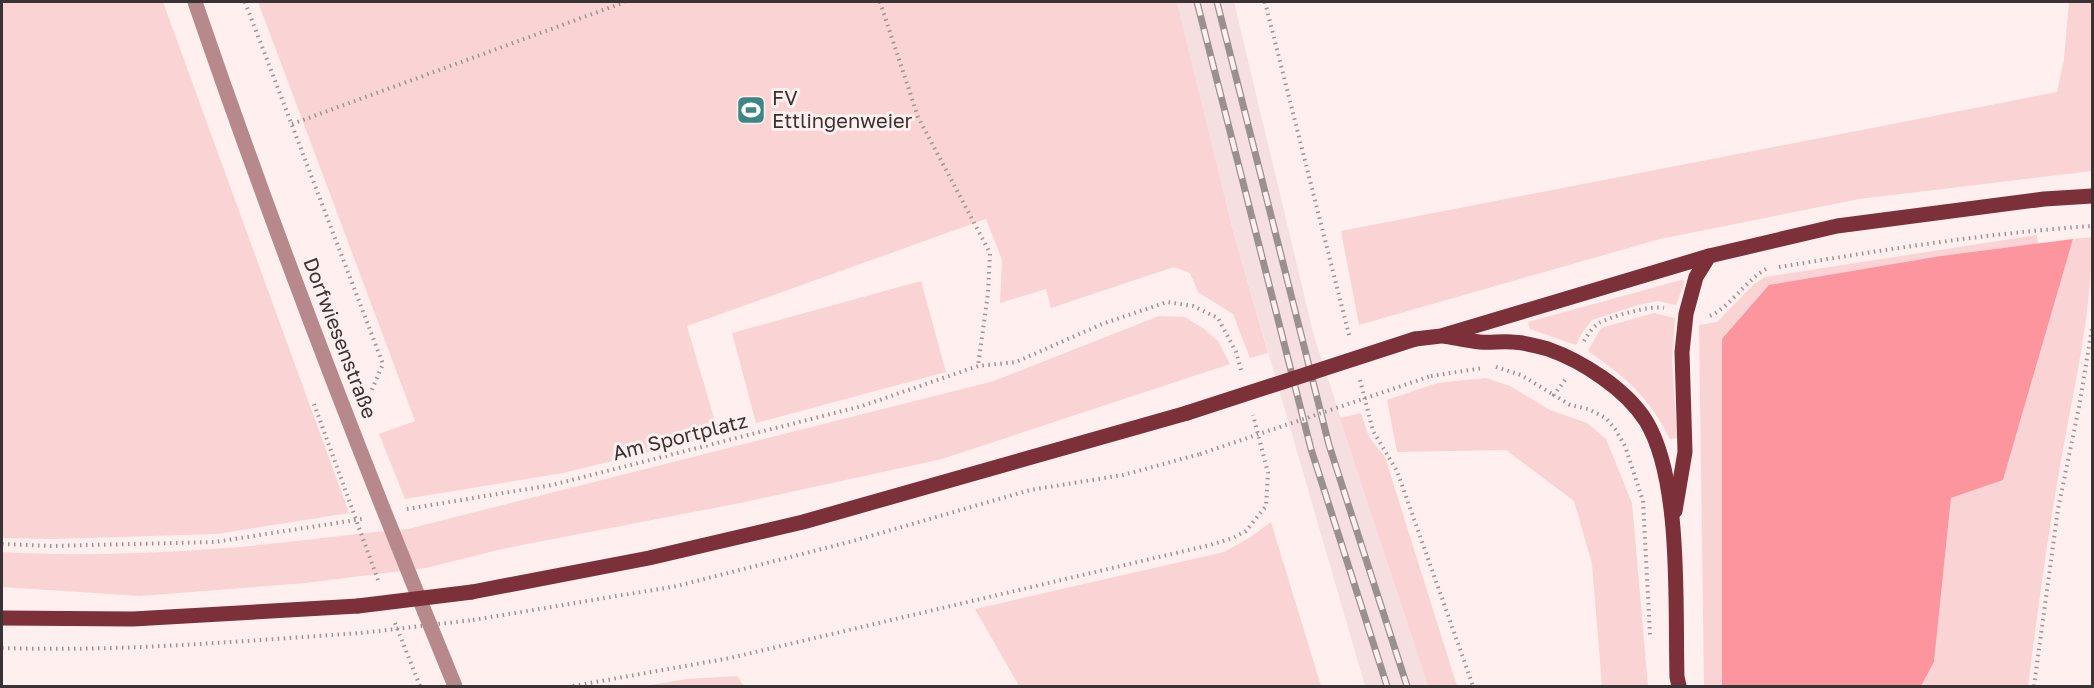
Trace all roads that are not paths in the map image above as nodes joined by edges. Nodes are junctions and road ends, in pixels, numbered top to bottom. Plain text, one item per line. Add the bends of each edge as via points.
1 (195, 2) edge
2 (2092, 196) edge
3 (1709, 256) junction
4 (1441, 336) junction
5 (1673, 525) junction
6 (2, 618) edge
7 (455, 687) edge
8 (1679, 687) edge

1 - 7 street, Dorfwiesenstraße via 231,109 384,515
2 - 3 main road via 1837,226
3 - 4 main road
3 - 5 main road via 1696,277 1686,314 1682,352 1684,452
4 - 5 main road via 1482,343 1515,341 1547,349 1598,375 1646,421 1662,460
4 - 6 main road, bridge via 1415,339 1187,413 803,522 649,558 472,592 358,606 133,619
5 - 8 main road

